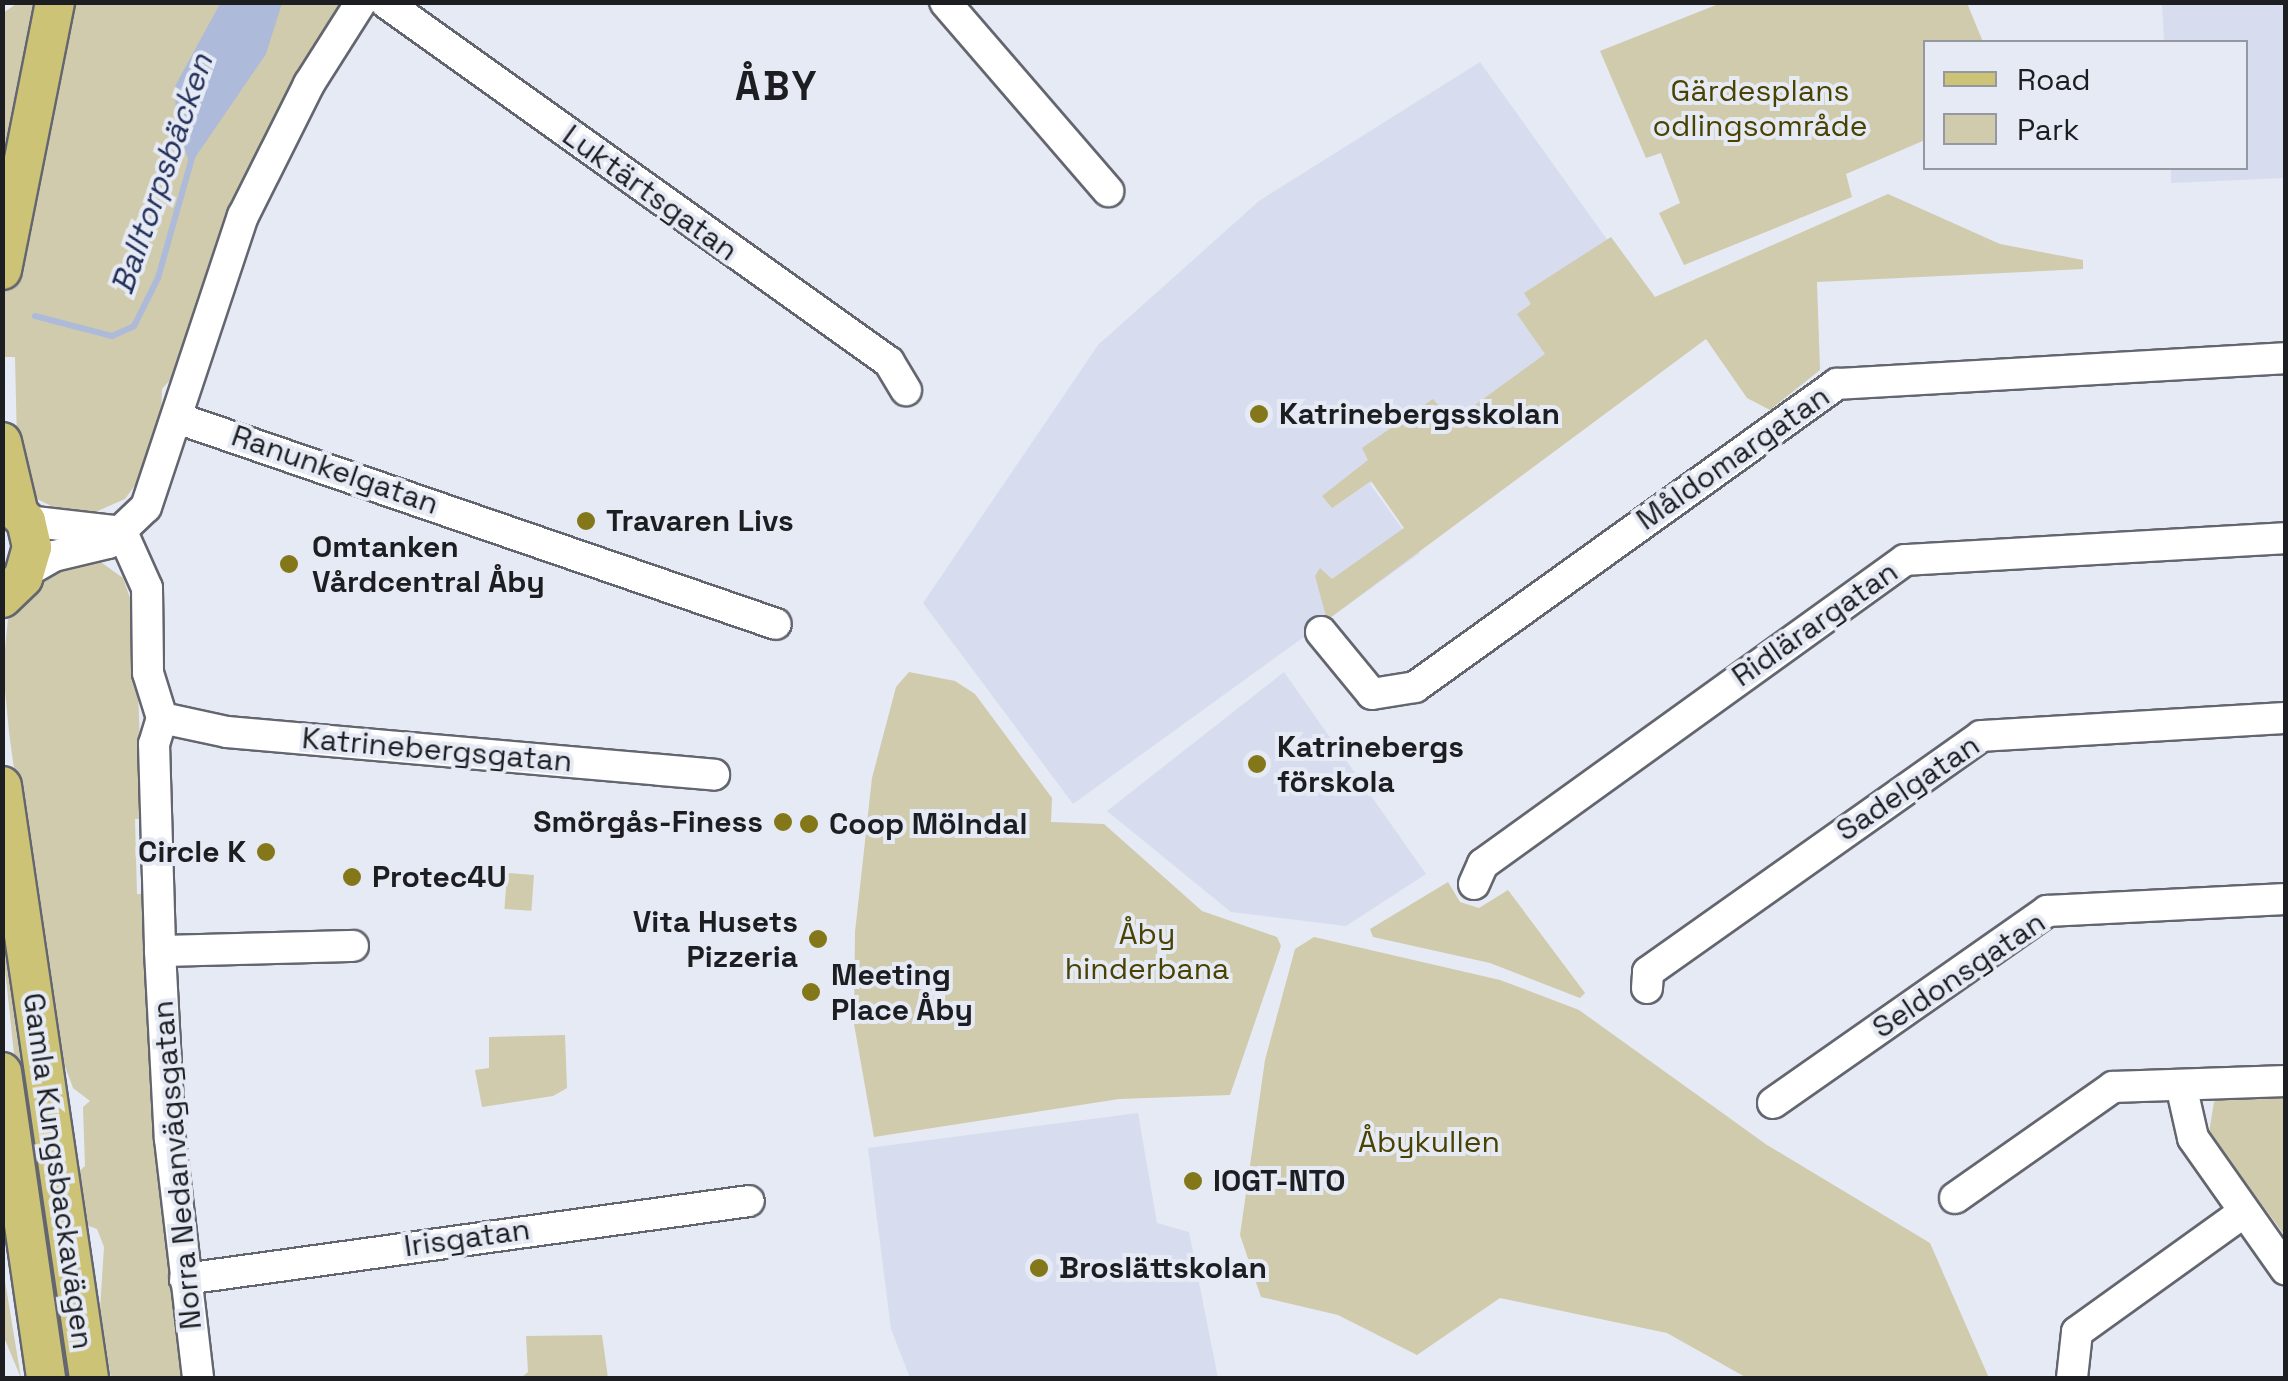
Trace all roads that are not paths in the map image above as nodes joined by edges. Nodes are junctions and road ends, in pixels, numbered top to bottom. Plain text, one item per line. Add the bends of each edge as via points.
1 (362, 2) edge
2 (385, 2) edge
3 (945, 2) edge
4 (55, 4) edge
5 (1108, 191) dead end
6 (2, 270) edge
7 (2286, 358) edge
8 (906, 390) dead end
9 (177, 418) junction
10 (2, 442) edge
11 (16, 509) edge
12 (122, 532) junction
13 (2286, 538) edge
14 (14, 585) edge
15 (776, 624) dead end
16 (1321, 632) dead end
17 (162, 718) junction
18 (2286, 718) edge
19 (714, 776) dead end
20 (2, 786) edge
21 (1474, 884) dead end
22 (2286, 899) edge
23 (354, 946) dead end
24 (160, 951) junction
25 (1647, 988) dead end
26 (2, 1072) edge
27 (2286, 1081) edge
28 (2181, 1085) junction
29 (1773, 1103) dead end
30 (1955, 1198) dead end
31 (749, 1201) dead end
32 (2244, 1212) junction
33 (2286, 1270) edge
34 (185, 1279) junction
35 (46, 1378) edge
36 (89, 1378) edge
37 (198, 1378) edge
38 (2072, 1378) edge

1 - 9 street via 310,84 243,216
2 - 8 street, Luktärtsgatan via 890,362
3 - 5 street
4 - 6 main road
7 - 16 street, Måldomargatan via 1838,384 1415,686 1372,694
9 - 12 street via 157,484
9 - 15 street, Ranunkelgatan
10 - 11 main road
11 - 12 street
11 - 14 main road via 32,547
12 - 14 street
12 - 17 street, Norra Nedanvägsgatan via 148,588 148,673
13 - 21 street, Ridlärargatan via 1905,560 1483,864
17 - 19 street, Katrinebergsgatan via 227,732
17 - 24 street, Norra Nedanvägsgatan via 154,744
18 - 25 street, Sadelgatan via 1980,736 1648,972
20 - 36 main road, Gamla Kungsbackavägen
22 - 29 street, Seldonsgatan via 2048,912
23 - 24 street
24 - 34 street, Norra Nedanvägsgatan
26 - 35 main road, Gamla Kungsbackavägen
27 - 28 street
28 - 30 street via 2096,1094
28 - 32 street via 2185,1123
31 - 34 street, Irisgatan
32 - 33 street
32 - 38 street via 2077,1332
34 - 37 street, Norra Nedanvägsgatan

